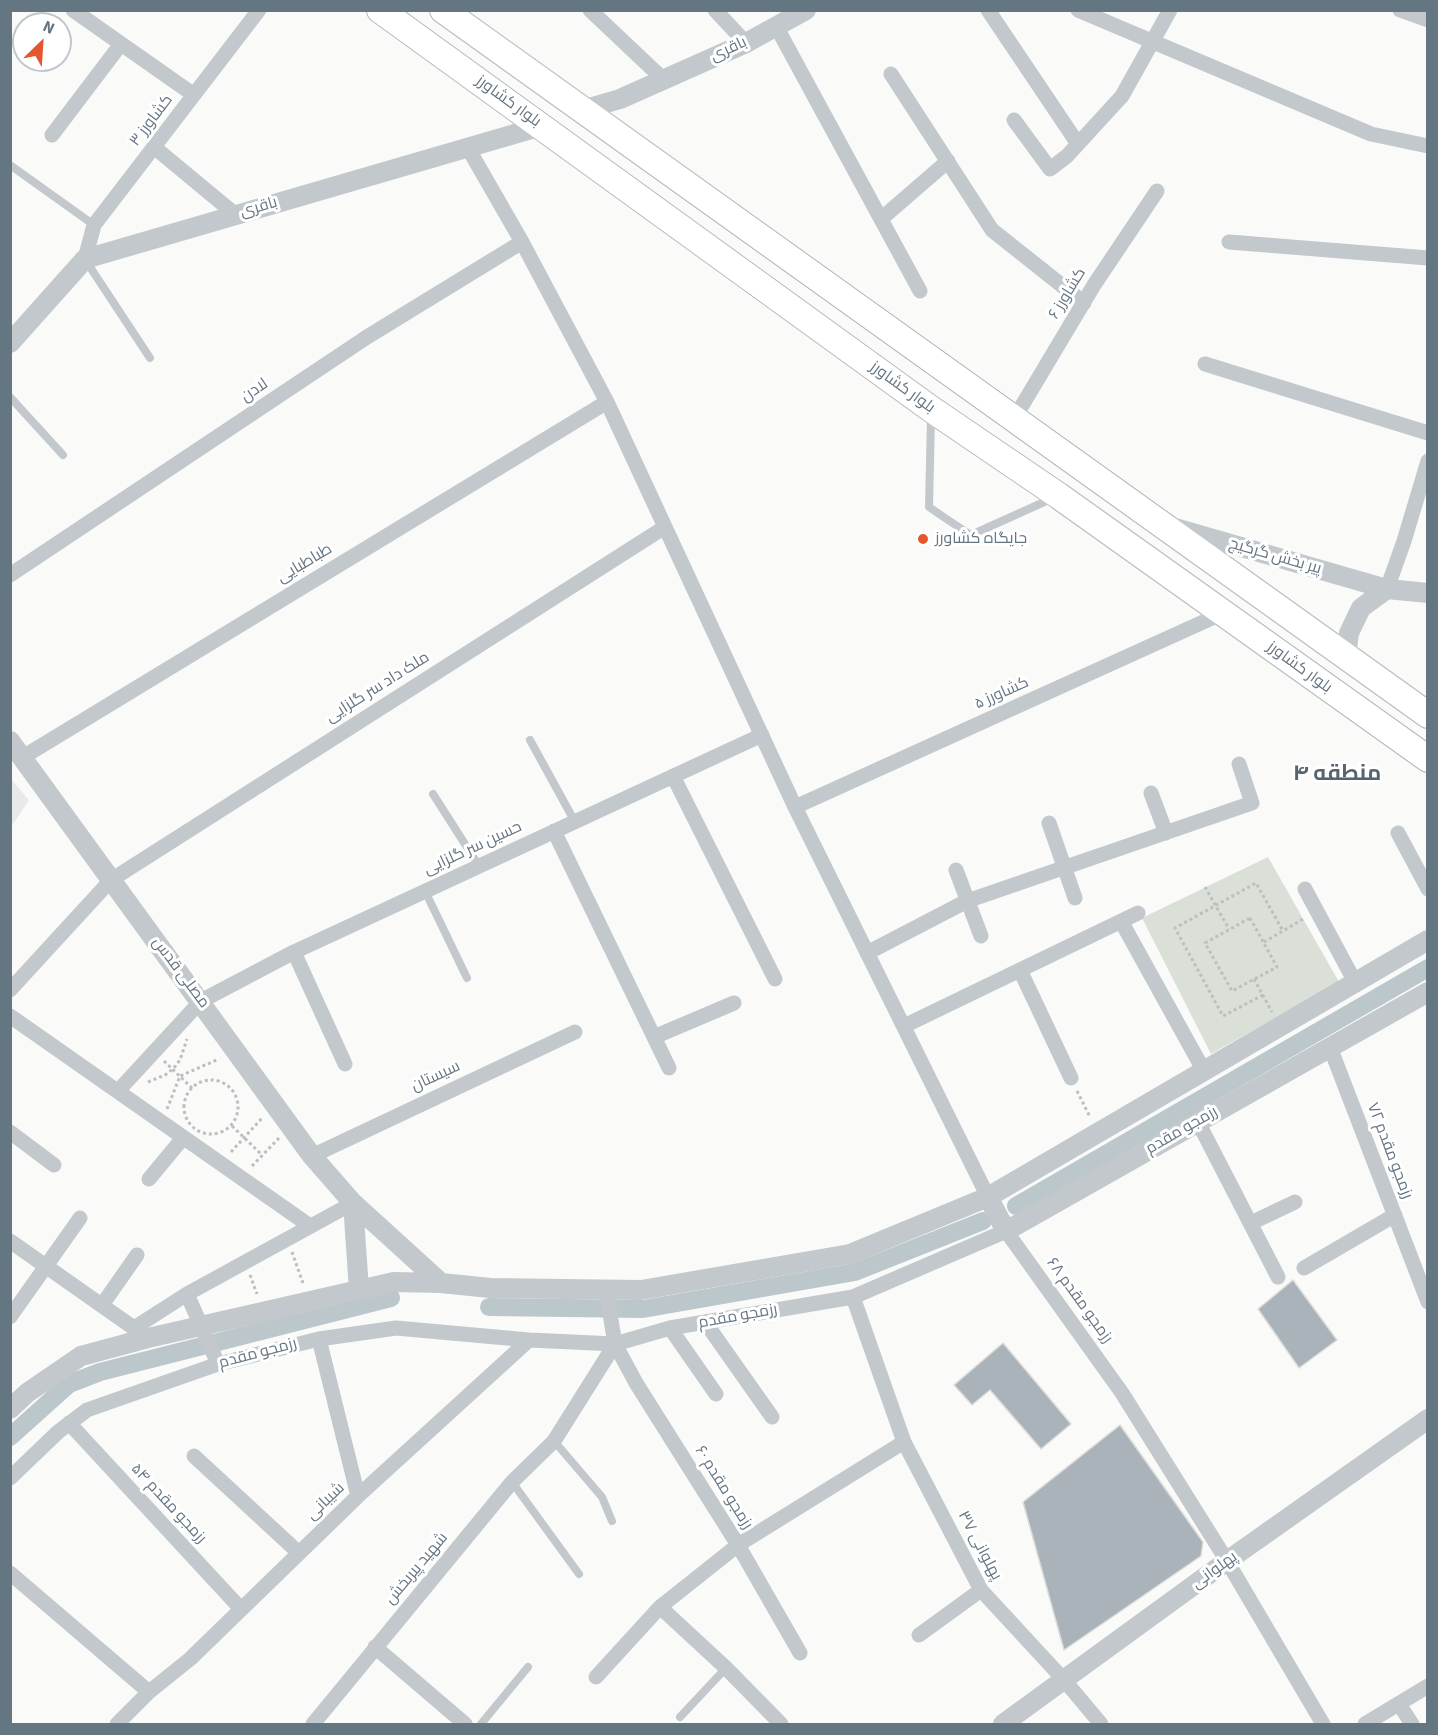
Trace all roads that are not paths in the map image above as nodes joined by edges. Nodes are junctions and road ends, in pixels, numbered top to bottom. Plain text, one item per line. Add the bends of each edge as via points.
1 (73, 10) edge
2 (259, 10) edge
3 (380, 10) edge
4 (443, 10) edge
5 (590, 10) edge
6 (715, 10) edge
7 (806, 10) edge
8 (988, 10) edge
9 (1077, 10) edge
10 (1170, 10) edge
11 (1400, 10) edge
12 (1428, 20) edge
13 (776, 26) junction
14 (1153, 41) junction
15 (746, 43) junction
16 (121, 44) junction
17 (891, 74) dead end
18 (663, 80) junction
19 (194, 95) junction
20 (582, 110) junction
21 (1014, 120) dead end
22 (542, 126) junction
23 (52, 135) dead end
24 (1078, 144) junction
25 (1428, 146) edge
26 (154, 147) junction
27 (468, 148) junction
28 (948, 161) junction
29 (10, 165) edge
30 (1157, 191) dead end
31 (236, 215) junction
32 (881, 219) junction
33 (94, 225) junction
34 (522, 242) junction
35 (1229, 242) dead end
36 (1428, 258) edge
37 (85, 259) junction
38 (920, 291) dead end
39 (1083, 303) junction
40 (10, 343) edge
41 (150, 358) dead end
42 (1205, 364) dead end
43 (10, 397) edge
44 (607, 402) junction
45 (931, 409) junction
46 (1014, 419) junction
47 (1428, 433) edge
48 (63, 455) dead end
49 (1428, 460) edge
50 (1059, 496) junction
51 (1162, 524) junction
52 (665, 527) junction
53 (10, 575) edge
54 (1388, 589) junction
55 (1428, 593) edge
56 (1223, 613) junction
57 (1346, 656) junction
58 (1428, 715) edge
59 (762, 735) junction
60 (530, 740) dead end
61 (10, 741) edge
62 (22, 757) junction
63 (1428, 759) edge
64 (1239, 764) dead end
65 (673, 776) junction
66 (1150, 793) dead end
67 (433, 794) dead end
68 (795, 807) junction
69 (575, 822) junction
70 (1049, 822) dead end
71 (554, 831) junction
72 (1166, 833) junction
73 (1398, 833) dead end
74 (479, 866) junction
75 (1065, 867) junction
76 (956, 870) dead end
77 (111, 880) junction
78 (1305, 889) dead end
79 (1428, 889) edge
80 (424, 891) junction
81 (1075, 898) dead end
82 (967, 901) junction
83 (1138, 912) dead end
84 (1121, 921) junction
85 (981, 936) dead end
86 (1428, 940) edge
87 (294, 952) junction
88 (867, 953) junction
89 (1020, 970) junction
90 (467, 978) dead end
91 (775, 979) dead end
92 (1355, 982) junction
93 (10, 990) edge
94 (1428, 992) edge
95 (201, 1000) junction
96 (734, 1003) dead end
97 (10, 1016) edge
98 (904, 1026) junction
99 (575, 1032) dead end
100 (654, 1037) junction
101 (1330, 1047) junction
102 (345, 1064) dead end
103 (669, 1068) dead end
104 (1204, 1071) junction
105 (1071, 1078) road end
106 (118, 1091) junction
107 (1198, 1122) junction
108 (10, 1132) edge
109 (183, 1138) junction
110 (312, 1156) junction
111 (54, 1165) dead end
112 (149, 1179) dead end
113 (988, 1197) junction
114 (1295, 1202) dead end
115 (353, 1203) junction
116 (1395, 1215) junction
117 (80, 1218) dead end
118 (1251, 1223) junction
119 (310, 1226) junction
120 (1006, 1231) junction
121 (10, 1240) edge
122 (137, 1255) dead end
123 (46, 1265) junction
124 (1304, 1268) dead end
125 (1278, 1277) dead end
126 (441, 1282) junction
127 (360, 1290) junction
128 (187, 1294) junction
129 (606, 1295) junction
130 (854, 1297) junction
131 (1428, 1302) edge
132 (102, 1305) junction
133 (10, 1317) edge
134 (705, 1322) junction
135 (201, 1327) junction
136 (670, 1328) junction
137 (141, 1333) junction
138 (613, 1337) junction
139 (319, 1339) junction
140 (528, 1340) junction
141 (218, 1364) junction
142 (716, 1394) dead end
143 (10, 1409) edge
144 (772, 1417) dead end
145 (1428, 1419) edge
146 (69, 1424) junction
147 (554, 1441) junction
148 (904, 1442) junction
149 (194, 1456) dead end
150 (10, 1478) edge
151 (512, 1482) junction
152 (358, 1496) junction
153 (612, 1521) dead end
154 (738, 1545) junction
155 (299, 1553) junction
156 (1227, 1561) junction
157 (10, 1573) edge
158 (579, 1574) dead end
159 (981, 1590) junction
160 (660, 1607) junction
161 (241, 1609) junction
162 (919, 1635) dead end
163 (375, 1647) junction
164 (800, 1653) dead end
165 (528, 1667) dead end
166 (726, 1668) junction
167 (596, 1677) dead end
168 (1065, 1681) junction
169 (1428, 1686) edge
170 (149, 1692) junction
171 (1399, 1704) junction
172 (680, 1716) dead end
173 (117, 1725) edge
174 (313, 1725) edge
175 (465, 1725) edge
176 (481, 1725) edge
177 (782, 1725) edge
178 (1003, 1725) edge
179 (1101, 1725) edge
180 (1323, 1725) edge
181 (1365, 1725) edge
182 (1412, 1725) edge

1 - 16 street
2 - 19 street, کشاورز ۳
3 - 22 main road, بلوار کشاورز
4 - 20 main road
5 - 18 street
6 - 15 street
7 - 13 street, باقری
8 - 24 street
9 - 14 street
10 - 14 street
11 - 12 street
13 - 15 street, باقری
13 - 32 street
14 - 24 street via 1122,96
14 - 25 street via 1371,134
15 - 18 street, باقری
16 - 19 street
16 - 23 street
17 - 28 street
18 - 20 street, باقری
19 - 26 street, کشاورز ۳
20 - 46 main road
21 - 24 street via 1050,169
22 - 27 street, باقری
22 - 45 main road, بلوار کشاورز
26 - 31 street
26 - 33 street, کشاورز ۳
27 - 31 street, باقری
27 - 34 street
28 - 32 street
28 - 39 street via 992,230
29 - 33 lane
30 - 39 street, کشاورز ۶
31 - 37 street, باقری
32 - 38 street
33 - 37 street, کشاورز ۳
34 - 44 street
34 - 53 street, لادن via 367,338
35 - 36 street
37 - 40 street
37 - 41 lane
39 - 46 street, کشاورز ۶
42 - 47 street
43 - 48 lane
44 - 52 street
44 - 62 street, طباطبایی
45 - 50 main road, بلوار کشاورز
45 - 50 lane via 929,507 971,536
46 - 51 main road
49 - 54 street
50 - 56 main road, بلوار کشاورز
51 - 54 street, پیر بخش گرگیج
51 - 57 main road
52 - 59 street
52 - 77 street, ملک داد سر گلزایی
54 - 55 street, پیر بخش گرگیج
54 - 57 street via 1361,608 1349,633
56 - 63 main road, بلوار کشاورز
56 - 68 street, کشاورز ۵
57 - 58 main road
59 - 65 street, حسین سر گلزایی
59 - 68 street
60 - 69 lane
61 - 62 street, مصلی قدس
62 - 77 street, مصلی قدس
64 - 72 street via 1252,803
65 - 69 street, حسین سر گلزایی
65 - 91 street
66 - 72 street
67 - 74 lane
68 - 88 street
69 - 71 street, حسین سر گلزایی
70 - 75 street
71 - 74 street, حسین سر گلزایی
71 - 100 street
72 - 75 street
73 - 79 street
74 - 80 street, حسین سر گلزایی
75 - 81 street
75 - 82 street
76 - 82 street
77 - 93 street, ملک داد سر گلزایی
77 - 95 street, مصلی قدس
78 - 92 street
80 - 87 street, حسین سر گلزایی
80 - 90 lane
82 - 85 street
82 - 88 street
83 - 84 street
84 - 89 street
84 - 104 street
86 - 92 street
87 - 95 street, حسین سر گلزایی
87 - 102 street
88 - 98 street
89 - 98 street
89 - 105 street
92 - 104 street
94 - 101 street, رزمجو مقدم
95 - 106 street
95 - 110 street, مصلی قدس
96 - 100 street
97 - 106 street
98 - 113 street
99 - 110 street, سیستان
100 - 103 street
101 - 107 street, رزمجو مقدم
101 - 116 street, رزمجو مقدم ۷۲
104 - 113 street
106 - 109 street
107 - 118 street
107 - 120 street, رزمجو مقدم
108 - 111 street
109 - 112 street
109 - 119 street
110 - 115 street, مصلی قدس
113 - 120 street
113 - 129 street via 850,1254
114 - 118 street
115 - 119 street
115 - 126 street, مصلی قدس
115 - 127 street
116 - 124 street
116 - 131 street, رزمجو مقدم ۷۲
117 - 123 street
118 - 125 street
119 - 128 street
120 - 130 street, رزمجو مقدم
120 - 156 street, رزمجو مقدم ۶۸ via 1122,1393
121 - 123 street
122 - 132 street
123 - 132 street
123 - 133 street
126 - 127 street via 394,1282
126 - 129 street
127 - 135 street
128 - 135 street
128 - 137 street
129 - 138 street, رزمجو مقدم ۶۰
130 - 134 street, رزمجو مقدم
130 - 148 street, پهلوانی ۳۷
132 - 137 street
134 - 136 street, رزمجو مقدم
134 - 144 street
135 - 137 street
135 - 141 street
136 - 138 street, رزمجو مقدم
136 - 142 street
137 - 143 street via 81,1356
138 - 140 street, رزمجو مقدم
138 - 147 street, شهید پیربخش
138 - 154 street, رزمجو مقدم ۶۰ via 636,1383
139 - 140 street, رزمجو مقدم via 396,1328
139 - 141 street, رزمجو مقدم
139 - 152 street
140 - 152 street, شیبانی
141 - 146 street, رزمجو مقدم via 87,1410
145 - 156 street, پهلوانی
146 - 150 street, رزمجو مقدم
146 - 161 street, رزمجو مقدم ۵۴
147 - 151 street, شهید پیربخش
147 - 153 lane via 602,1497
148 - 154 street
148 - 159 street, پهلوانی ۳۷
149 - 155 street
151 - 158 lane
151 - 163 street, شهید پیربخش
152 - 155 street, شیبانی
154 - 160 street
154 - 164 street, رزمجو مقدم ۶۰
155 - 161 street, شیبانی
156 - 168 street, پهلوانی
156 - 180 street, رزمجو مقدم ۶۸
157 - 170 street
159 - 162 street
159 - 168 street, پهلوانی ۳۷
160 - 166 street
160 - 167 street
161 - 170 street, شیبانی
163 - 174 street, شهید پیربخش
163 - 175 street
165 - 176 lane
166 - 172 lane
166 - 177 street
168 - 178 street, پهلوانی
168 - 179 street, پهلوانی ۳۷
169 - 171 street
170 - 173 street, شیبانی
171 - 181 street
171 - 182 street

